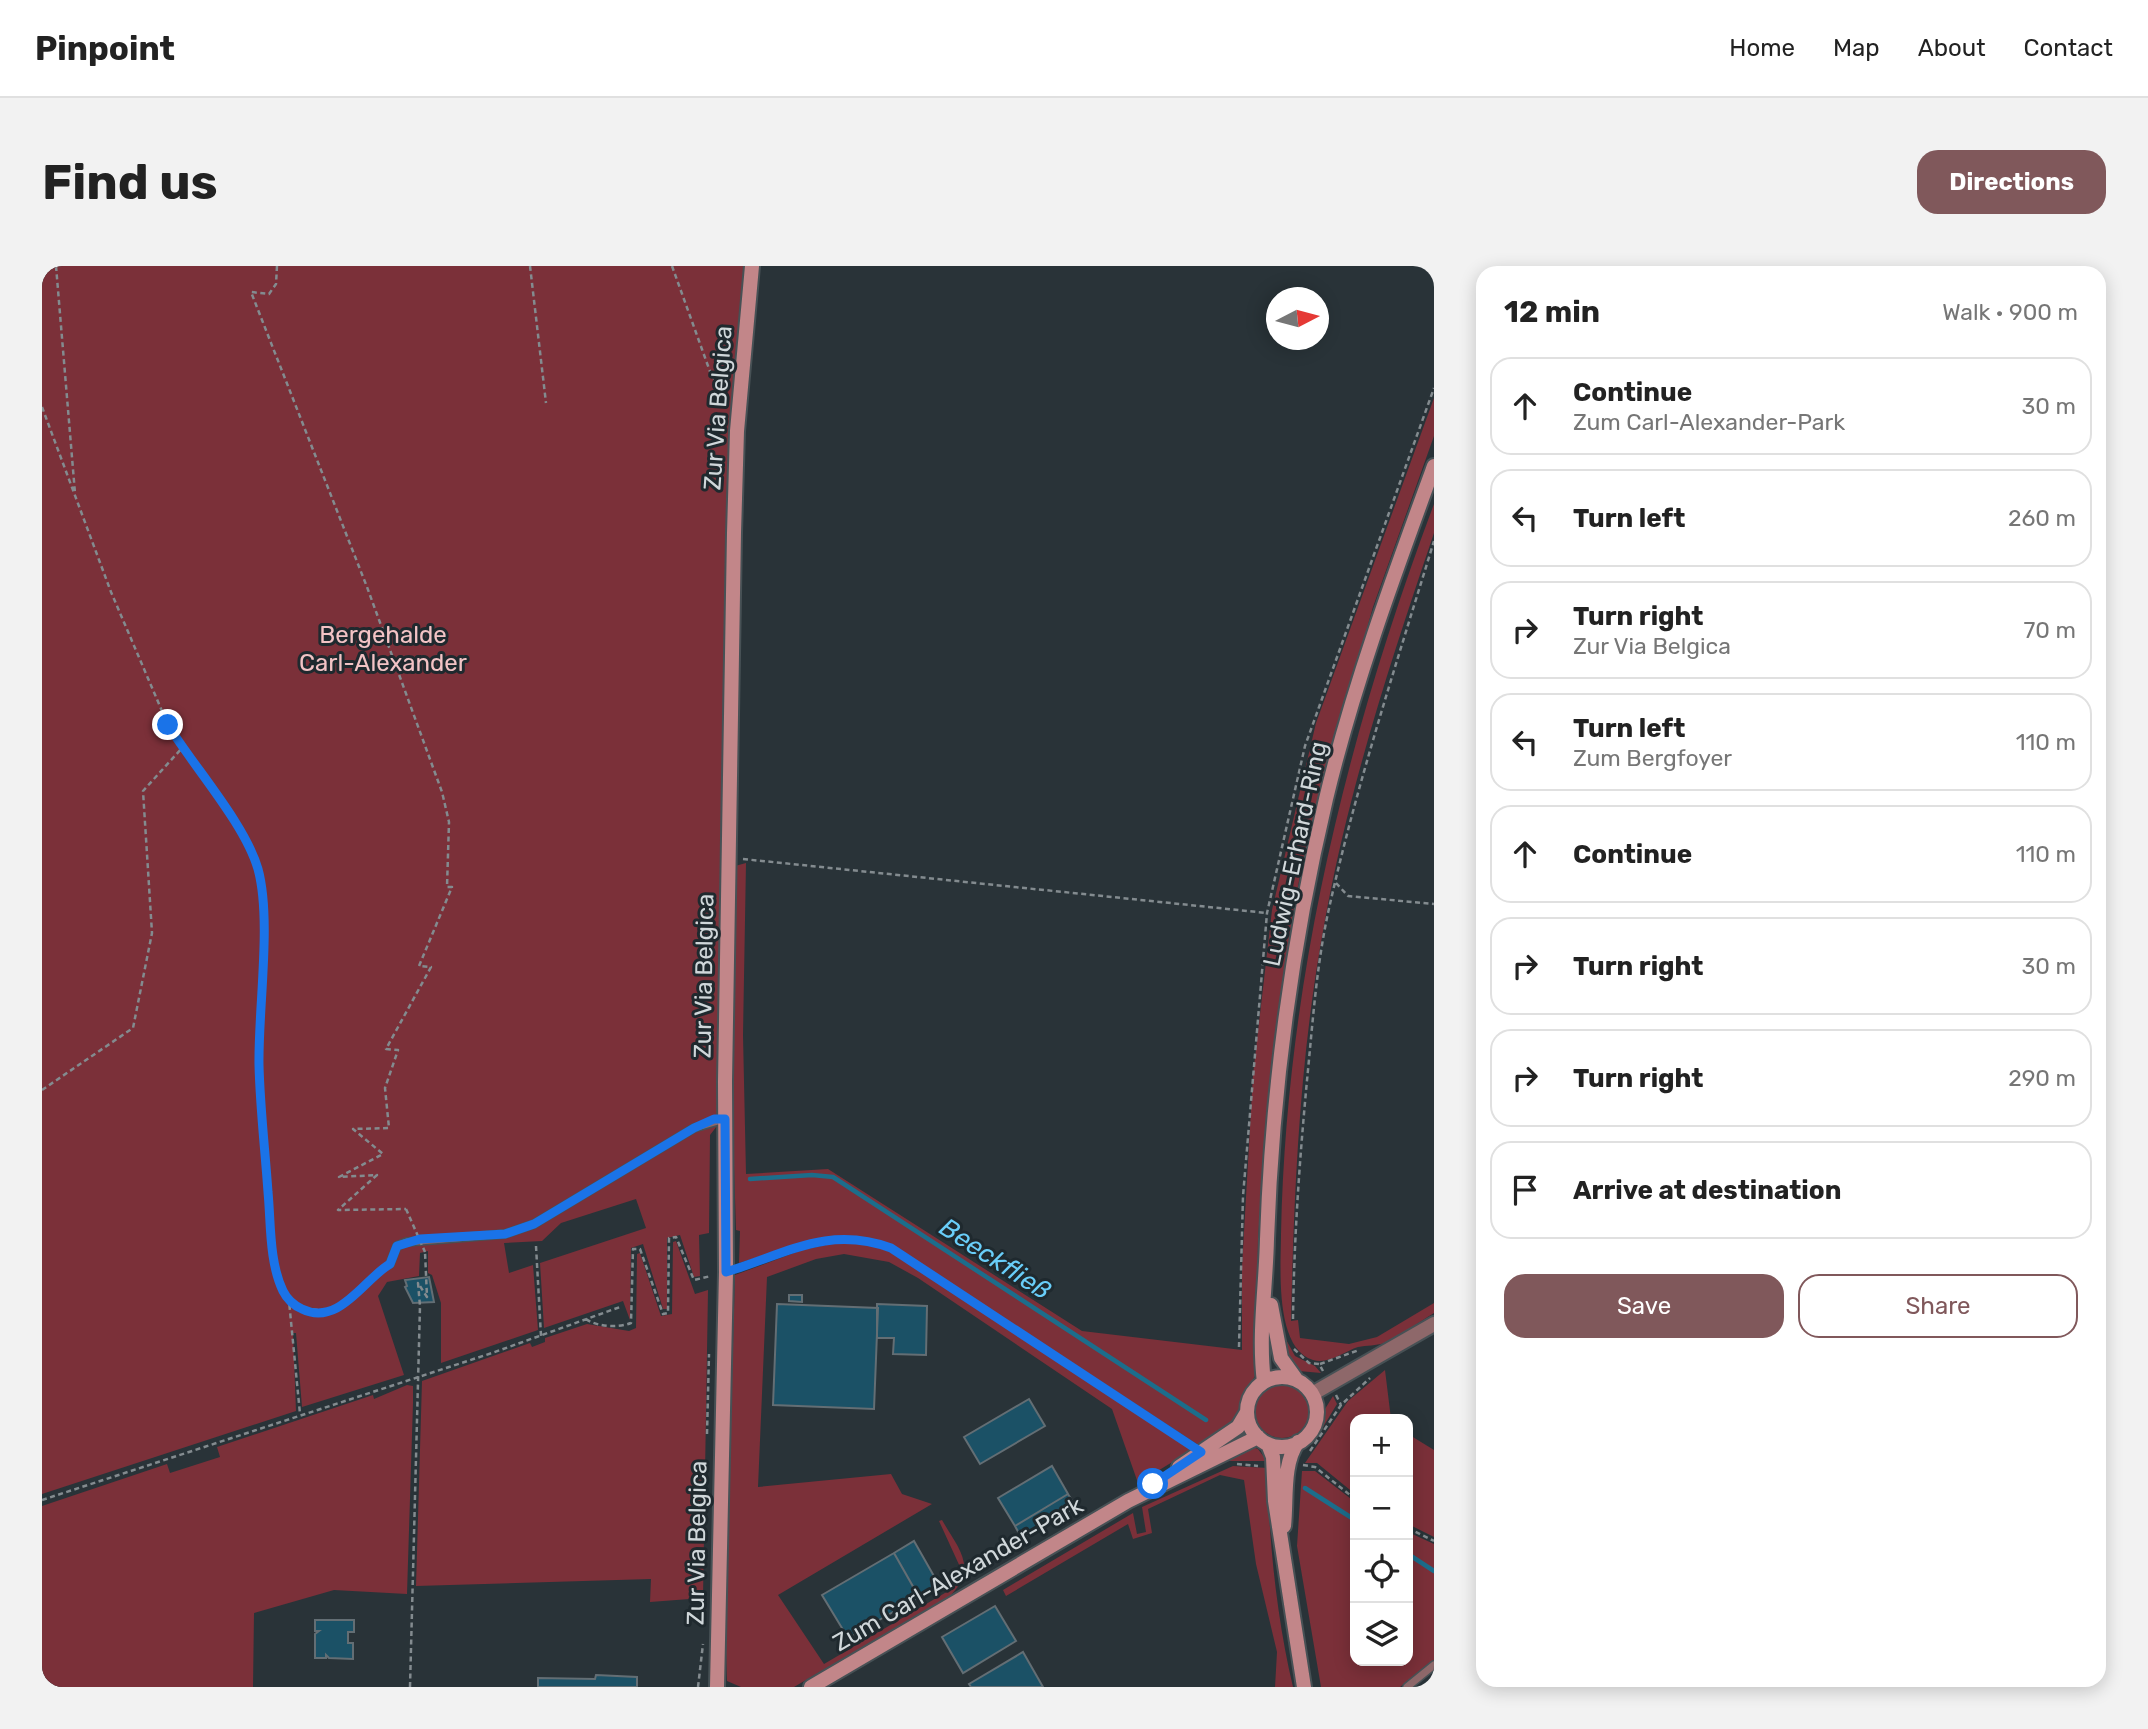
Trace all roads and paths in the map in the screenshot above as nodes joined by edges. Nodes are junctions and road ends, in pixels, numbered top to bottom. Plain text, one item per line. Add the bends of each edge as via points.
1 (56, 266) edge
2 (277, 266) edge
3 (530, 266) edge
4 (672, 266) edge
5 (752, 266) edge
6 (1434, 388) edge
7 (734, 394) dead end
8 (546, 403) dead end
9 (42, 407) edge
10 (1434, 467) edge
11 (76, 500) junction
12 (1434, 541) edge
13 (182, 748) junction
14 (729, 858) junction
15 (1336, 883) junction
16 (1434, 904) edge
17 (1267, 913) junction
18 (42, 1090) edge
19 (725, 1119) junction
20 (536, 1246) dead end
21 (390, 1264) joint
22 (1266, 1265) junction
23 (719, 1274) junction
24 (289, 1301) junction
25 (620, 1307) dead end
26 (586, 1319) junction
27 (1293, 1319) dead end
28 (1434, 1324) edge
29 (541, 1336) junction
30 (1289, 1342) dead end
31 (1239, 1347) dead end
32 (417, 1376) junction
33 (1297, 1380) junction
34 (1264, 1382) junction
35 (1331, 1385) junction
36 (1312, 1394) junction
37 (1247, 1412) junction
38 (300, 1414) junction
39 (1263, 1440) junction
40 (1298, 1442) junction
41 (1201, 1452) junction
42 (1231, 1463) dead end
43 (1301, 1465) junction
44 (1274, 1466) junction
45 (1300, 1476) dead end
46 (1350, 1495) edge
47 (42, 1500) edge
48 (1128, 1500) junction
49 (1413, 1530) edge
50 (1282, 1541) junction
51 (1434, 1541) edge
52 (1434, 1664) edge
53 (410, 1687) edge
54 (717, 1687) edge
55 (811, 1687) edge
56 (1304, 1687) edge
57 (1407, 1687) edge

1 - 11 path
2 - 32 path, bridge via 276,284 269,294 251,292 367,587 449,821 447,887 452,887 419,966 431,967 386,1049 398,1050 385,1088 388,1128 354,1129 383,1154 339,1177 377,1175 338,1210 406,1209 425,1252 428,1297 418,1283
3 - 8 path
4 - 7 path via 712,377
5 - 14 street, Zur Via Belgica via 737,431
6 - 17 path via 1305,746
9 - 11 path
10 - 22 street, Ludwig-Erhard-Ring via 1358,684 1326,797 1286,1015 1275,1106
11 - 13 path via 147,679
12 - 15 path via 1367,754
13 - 18 path via 143,791 152,933 133,1028
13 - 24 path via 244,838 259,872 263,920 261,1124 275,1261
14 - 17 path
14 - 19 street, Zur Via Belgica
15 - 16 path via 1348,897
15 - 27 path via 1312,1028
17 - 31 path via 1244,1182
19 - 21 lane via 694,1128 534,1224 505,1234 407,1242 397,1246
19 - 23 street, Zur Via Belgica
20 - 29 path
21 - 24 path via 359,1295 338,1306 316,1312
22 - 33 street, Ludwig-Erhard-Ring via 1280,1359
22 - 34 street, Ludwig-Erhard-Ring
23 - 26 path via 694,1280 676,1237 669,1238 668,1313 663,1314 640,1249 633,1249 631,1323 622,1326
23 - 41 path via 822,1240 866,1239 891,1248
23 - 54 street, Zur Via Belgica
24 - 38 path
25 - 26 path
26 - 29 path
28 - 35 street
29 - 32 path
30 - 35 path via 1309,1363 1319,1364
32 - 38 path
32 - 53 path
33 - 34 street via 1275,1377
33 - 36 street
34 - 37 street via 1251,1395
35 - 36 street
35 - 43 path via 1342,1405
36 - 40 street via 1316,1404 1313,1426
37 - 39 street via 1250,1426
37 - 41 street, Zum Carl-Alexander-Park via 1238,1427
38 - 47 path
39 - 40 street via 1288,1446
39 - 44 street
39 - 48 street, Zum Carl-Alexander-Park
40 - 50 street via 1291,1452
41 - 48 street, Zum Carl-Alexander-Park
42 - 44 path
43 - 45 path
43 - 46 path via 1315,1467
44 - 50 street
48 - 55 street, Zum Carl-Alexander-Park
49 - 51 path
50 - 56 street
52 - 57 lane

